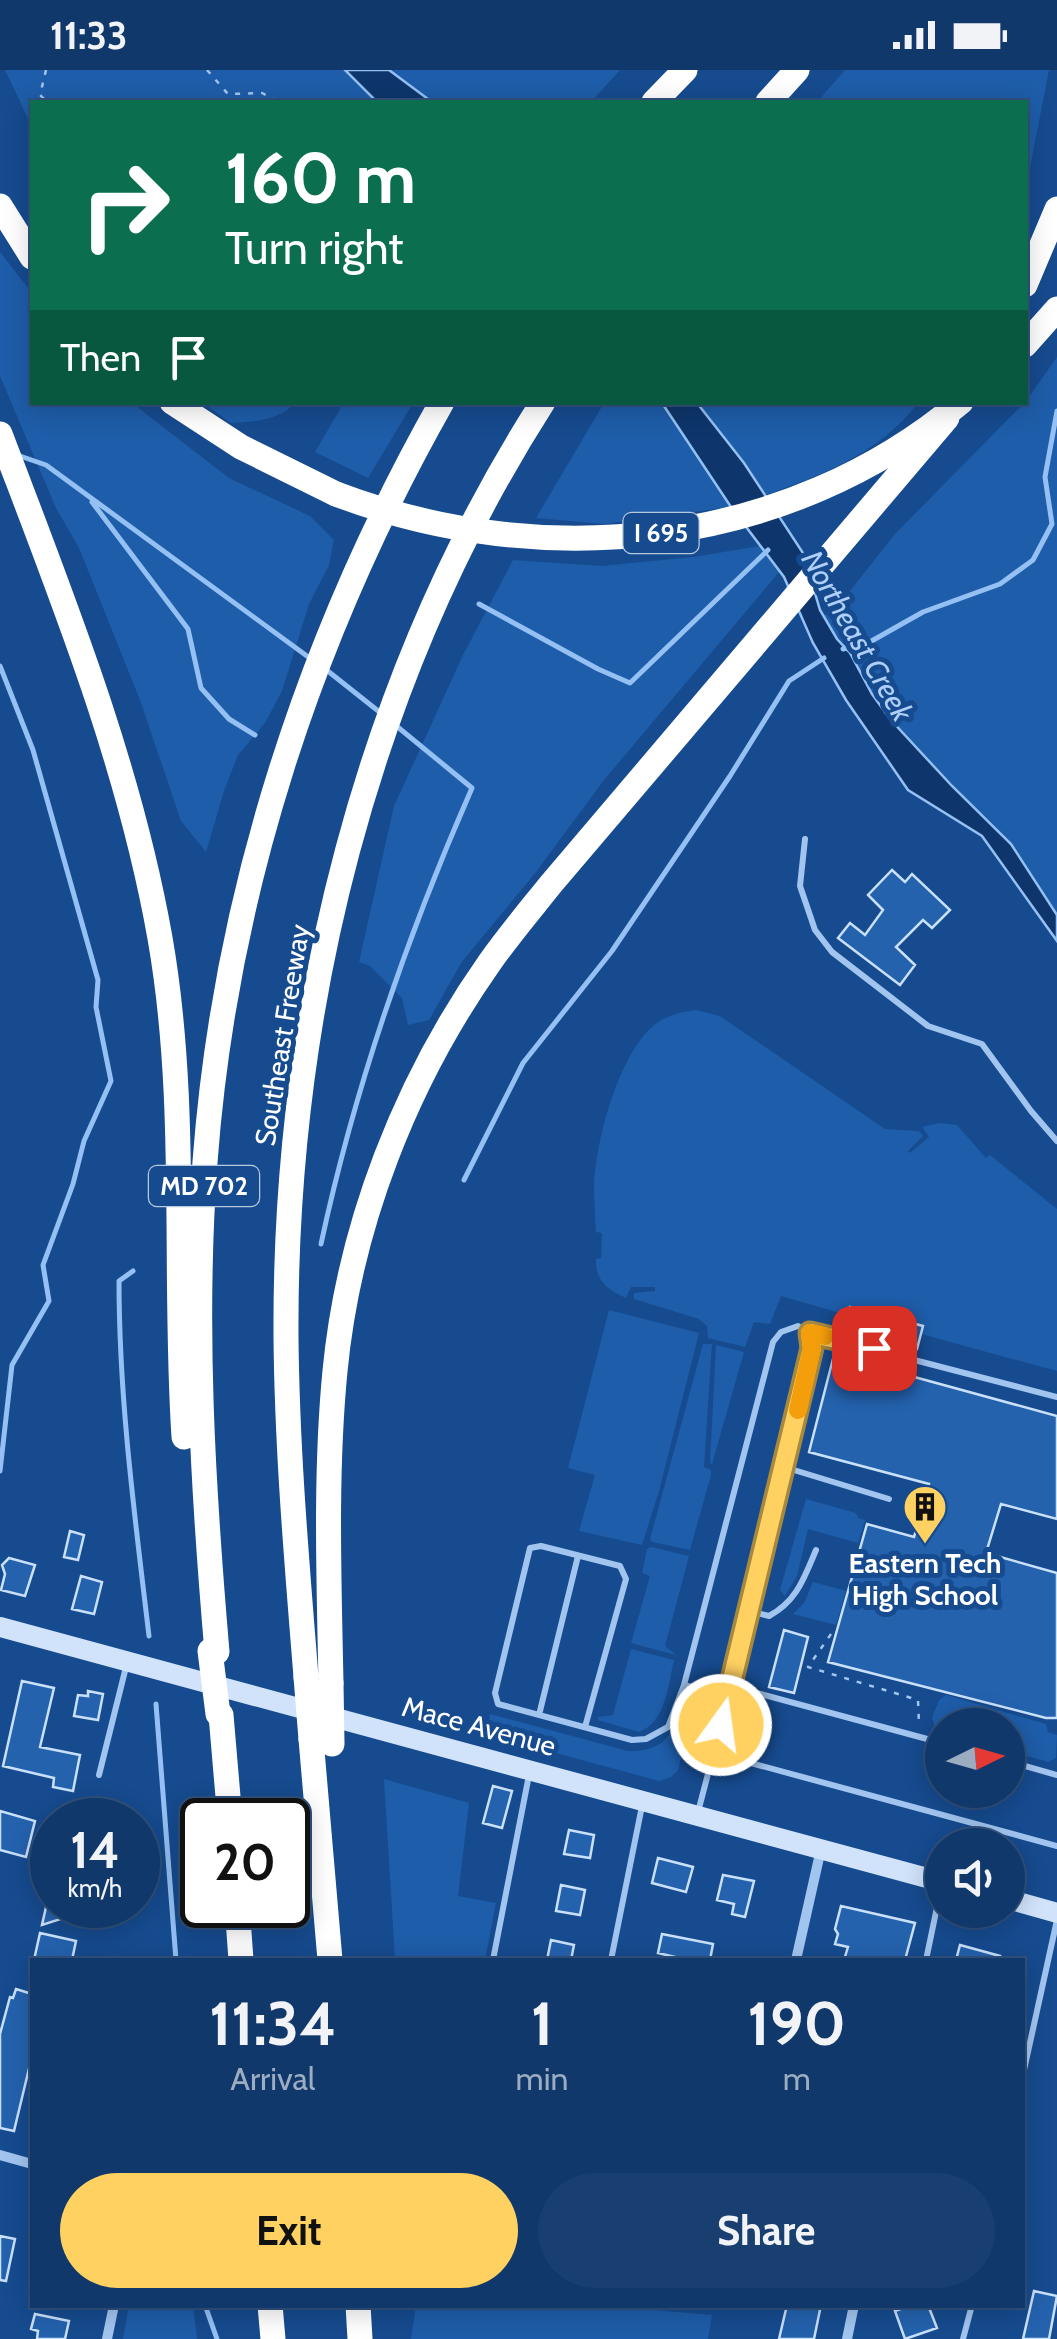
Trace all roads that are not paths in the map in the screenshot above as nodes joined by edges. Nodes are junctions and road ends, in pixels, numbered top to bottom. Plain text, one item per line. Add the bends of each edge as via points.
1 (685, 70) edge
2 (798, 70) edge
3 (656, 100) edge
4 (770, 100) edge
5 (0, 206) edge
6 (1057, 209) edge
7 (30, 254) edge
8 (1028, 279) edge
9 (1057, 309) edge
10 (1028, 342) edge
11 (176, 405) edge
12 (440, 405) edge
13 (541, 405) edge
14 (956, 405) edge
15 (957, 405) edge
16 (0, 434) edge
17 (805, 839) dead end
18 (1057, 1141) edge
19 (810, 1333) junction
20 (1057, 1398) edge
21 (784, 1467) junction
22 (890, 1499) dead end
23 (816, 1550) dead end
24 (578, 1556) junction
25 (750, 1611) junction
26 (0, 1627) edge
27 (213, 1652) junction
28 (128, 1661) junction
29 (318, 1680) junction
30 (684, 1685) junction
31 (731, 1686) junction
32 (729, 1696) junction
33 (539, 1714) junction
34 (585, 1727) junction
35 (925, 1739) edge
36 (714, 1753) junction
37 (1025, 1766) edge
38 (530, 1768) junction
39 (100, 1775) dead end
40 (1057, 1775) edge
41 (228, 1798) edge
42 (643, 1800) junction
43 (698, 1813) junction
44 (1057, 1846) edge
45 (821, 1848) junction
46 (925, 1877) edge
47 (1025, 1904) edge
48 (1057, 1912) edge
49 (1057, 1920) edge
50 (239, 1928) edge
51 (933, 1928) edge
52 (242, 1958) edge
53 (330, 1958) edge
54 (493, 1958) edge
55 (611, 1958) edge
56 (796, 1958) edge
57 (926, 1958) edge
58 (1025, 2066) edge
59 (0, 2155) edge
60 (30, 2163) edge
61 (113, 2308) edge
62 (270, 2308) edge
63 (358, 2308) edge
64 (853, 2308) edge
65 (971, 2308) edge
66 (107, 2339) edge
67 (272, 2339) edge
68 (360, 2339) edge
69 (847, 2339) edge
70 (963, 2339) edge

1 - 3 highway
2 - 4 highway
5 - 7 highway
6 - 8 highway
9 - 10 highway
11 - 14 highway, I 695, bridge via 241,448 336,494 435,525 540,540 693,529 754,514 885,456
12 - 27 highway, Southeast Freeway / MD 702 via 342,600 294,728 229,983 205,1161 199,1339
13 - 29 highway, Southeast Freeway / MD 702 via 413,655 332,911 315,992 292,1163 286,1337 288,1429
15 - 29 highway via 551,884 491,961 432,1057 382,1169 353,1264 335,1368
16 - 27 highway via 116,750 160,940 178,1138 179,1342 190,1516
17 - 18 lane via 800,886 815,930 832,952 928,1026 982,1044
19 - 20 lane
19 - 21 lane
19 - 30 lane via 798,1326 773,1342
21 - 22 lane
21 - 25 lane
23 - 25 lane via 790,1602 769,1616
24 - 33 lane
24 - 33 lane via 530,1548 495,1693 498,1704
24 - 34 lane via 620,1566 626,1579
25 - 31 lane
26 - 28 main road, Mace Avenue
27 - 41 highway, Southeast Freeway / MD 702, bridge
28 - 38 main road, Mace Avenue
28 - 39 lane
29 - 53 highway, bridge
30 - 32 lane
30 - 34 lane via 668,1727 654,1737 632,1740
31 - 32 lane
31 - 35 lane
32 - 36 lane
33 - 34 lane
36 - 43 lane
36 - 44 lane
37 - 40 lane
38 - 42 main road, Mace Avenue
38 - 54 lane
42 - 43 main road, Mace Avenue
42 - 55 lane
43 - 45 main road, Mace Avenue
45 - 46 main road, Mace Avenue
45 - 56 street
47 - 48 main road
49 - 58 lane
50 - 52 highway
51 - 57 lane
59 - 60 street
61 - 66 street
62 - 67 highway
63 - 68 highway
64 - 69 street
65 - 70 lane

